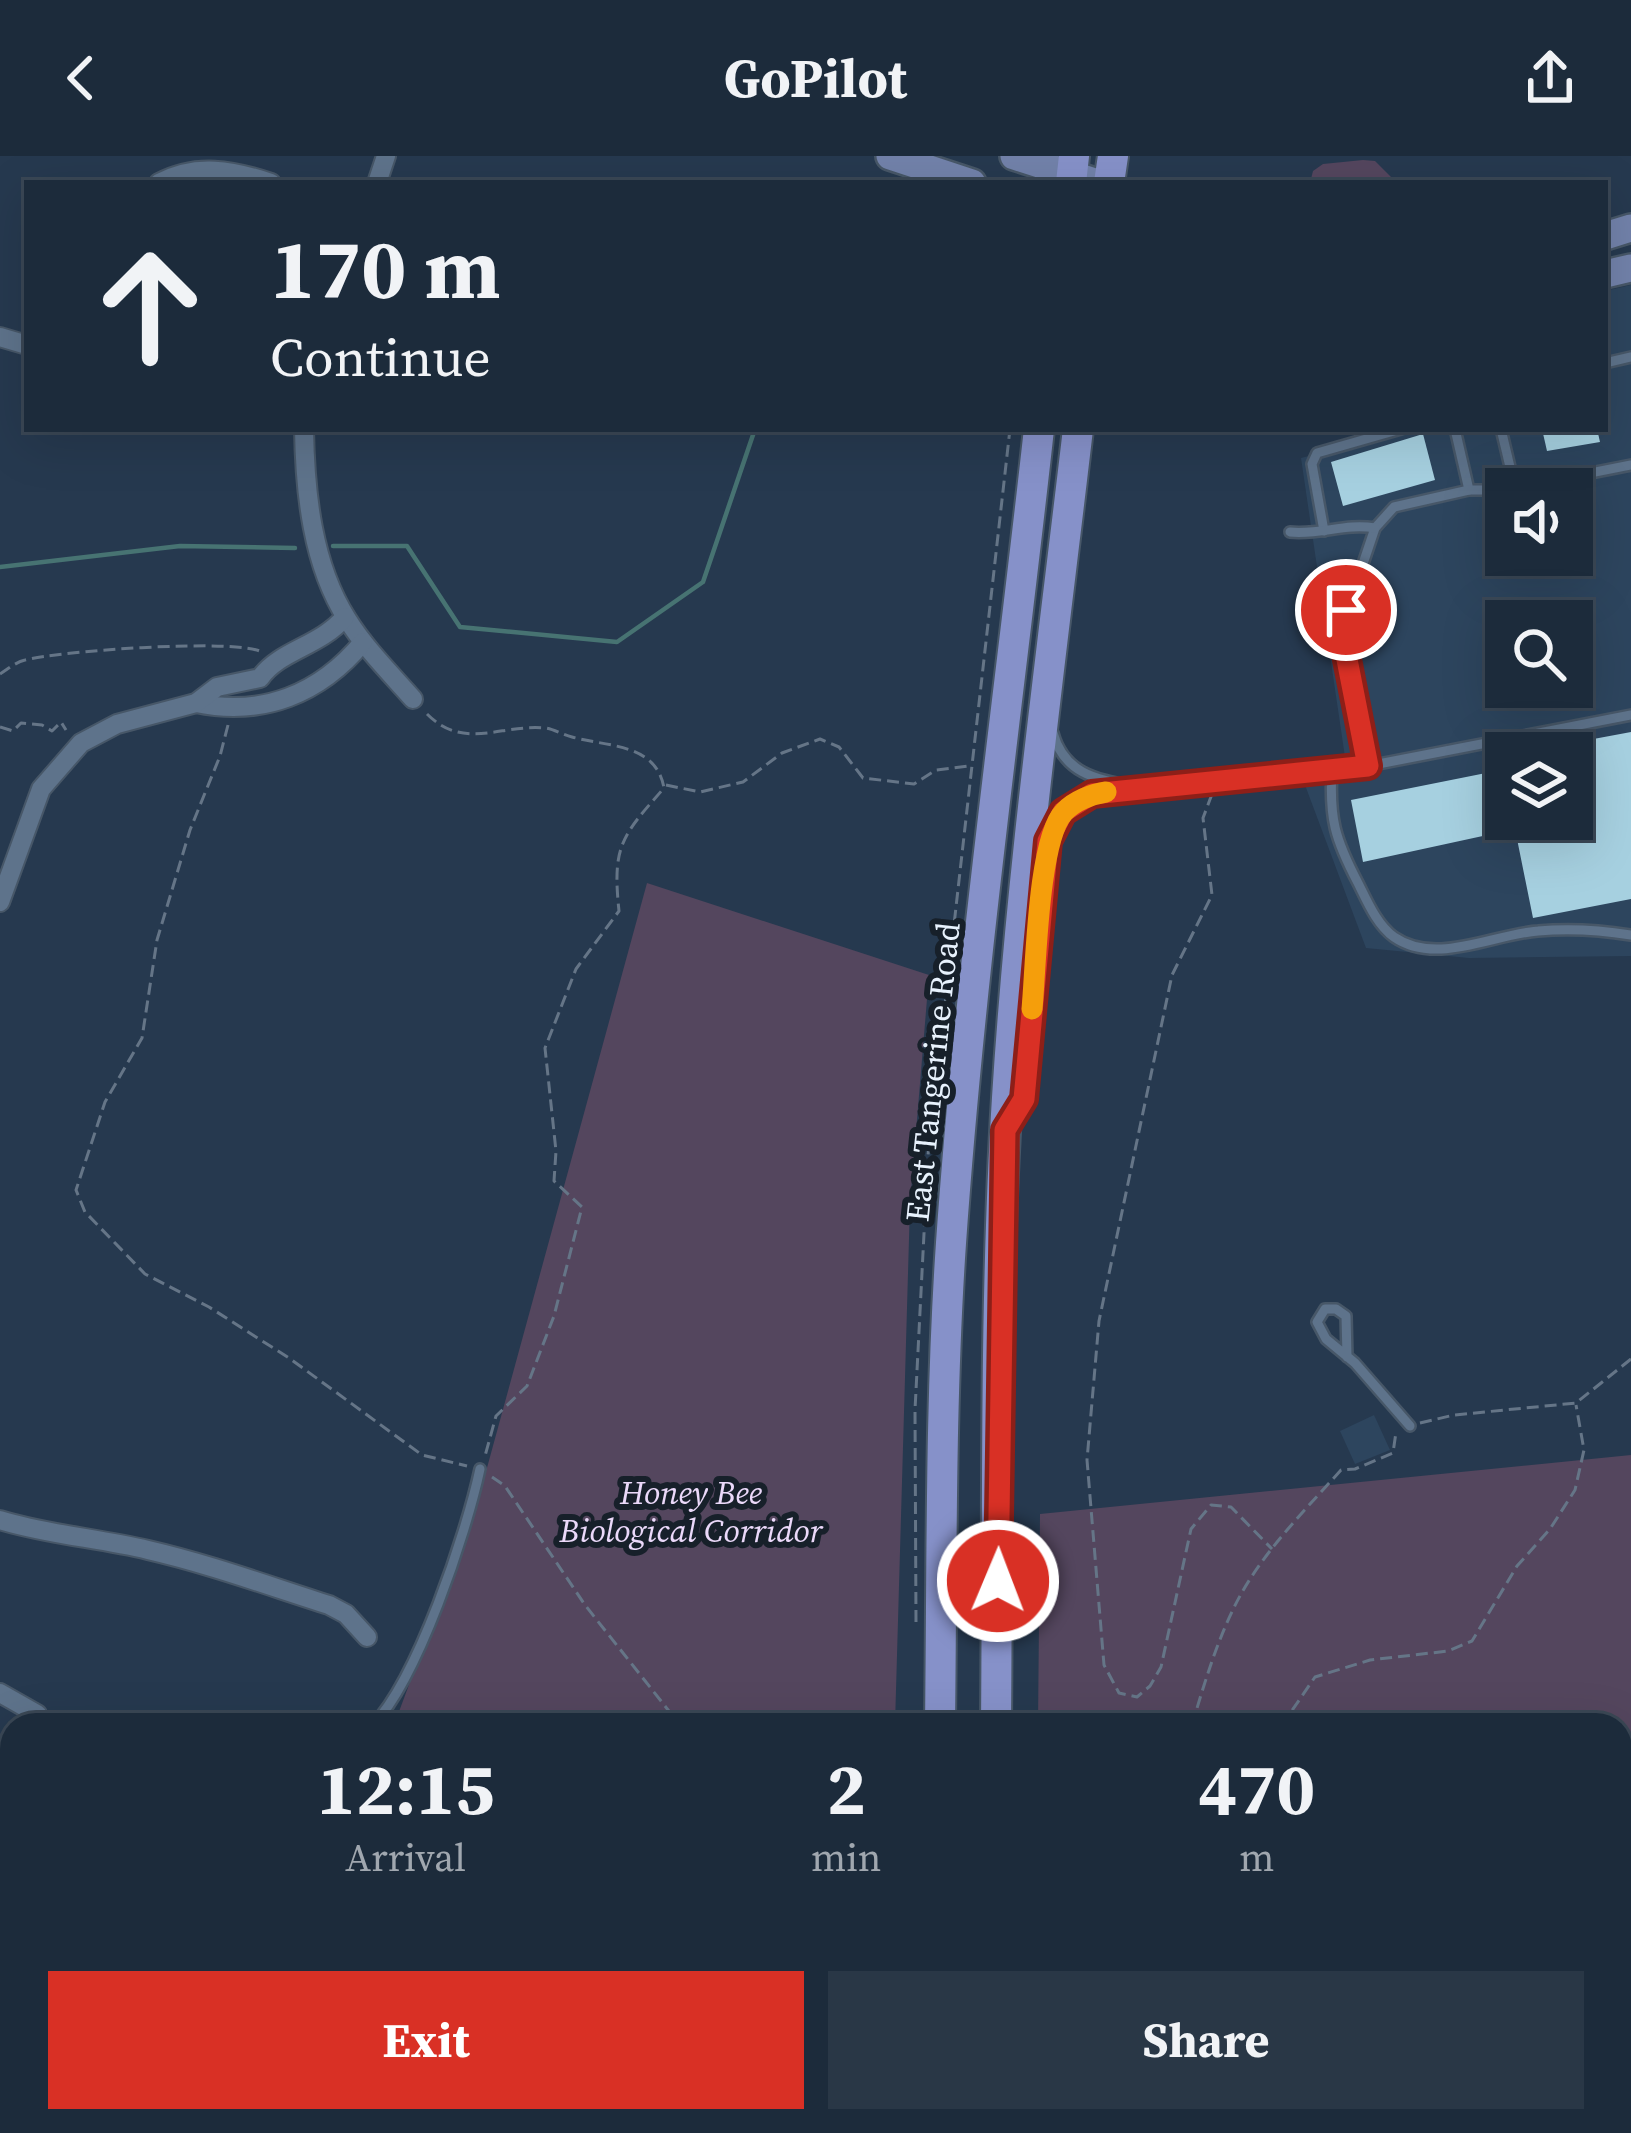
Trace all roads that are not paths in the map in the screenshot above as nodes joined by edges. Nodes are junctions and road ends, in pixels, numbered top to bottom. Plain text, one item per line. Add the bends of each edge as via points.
1 (890, 156) edge
2 (1014, 156) edge
3 (1079, 174) edge
4 (170, 180) edge
5 (262, 180) edge
6 (963, 180) edge
7 (299, 432) edge
8 (1039, 432) edge
9 (1078, 432) edge
10 (1390, 432) edge
11 (1457, 432) edge
12 (1502, 432) edge
13 (1631, 465) edge
14 (1507, 468) edge
15 (1593, 473) edge
16 (1469, 490) junction
17 (1485, 490) edge
18 (1376, 528) junction
19 (1324, 531) junction
20 (1290, 532) dead end
21 (345, 617) junction
22 (364, 642) junction
23 (412, 699) road end
24 (196, 703) junction
25 (1046, 704) junction
26 (1631, 715) edge
27 (1368, 766) junction
28 (1332, 769) junction
29 (1142, 788) junction
30 (0, 902) edge
31 (1631, 934) edge
32 (1005, 1130) junction
33 (1347, 1357) junction
34 (1410, 1426) road end
35 (480, 1469) road end
36 (0, 1520) edge
37 (367, 1637) dead end
38 (0, 1694) edge
39 (996, 1711) edge
40 (36, 1713) edge
41 (385, 1713) edge
42 (940, 1713) edge

1 - 6 main road
2 - 3 main road
4 - 5 street via 207,170
7 - 21 street via 313,528
8 - 42 main road, East Tangerine Road via 951,1244
9 - 25 main road
10 - 19 lane via 1317,453
11 - 16 lane
12 - 14 lane
13 - 15 lane
16 - 17 lane
16 - 18 lane via 1394,507
18 - 19 lane
18 - 27 lane via 1341,629
19 - 20 lane
21 - 22 street
21 - 24 street via 260,678 218,687
22 - 23 street
22 - 24 street via 288,700
24 - 30 street via 116,724 79,745 40,789
25 - 29 lane via 1058,750 1085,777
25 - 32 main road
26 - 27 lane
27 - 28 lane
28 - 29 lane
28 - 31 lane via 1335,839 1391,935 1448,949 1532,931
29 - 32 lane via 1092,794 1063,812 1048,841 1024,1099
32 - 39 main road
33 - 33 lane via 1317,1322 1325,1309 1346,1316
33 - 34 lane
35 - 41 lane via 416,1656
36 - 37 street via 185,1558 329,1605
38 - 40 street

